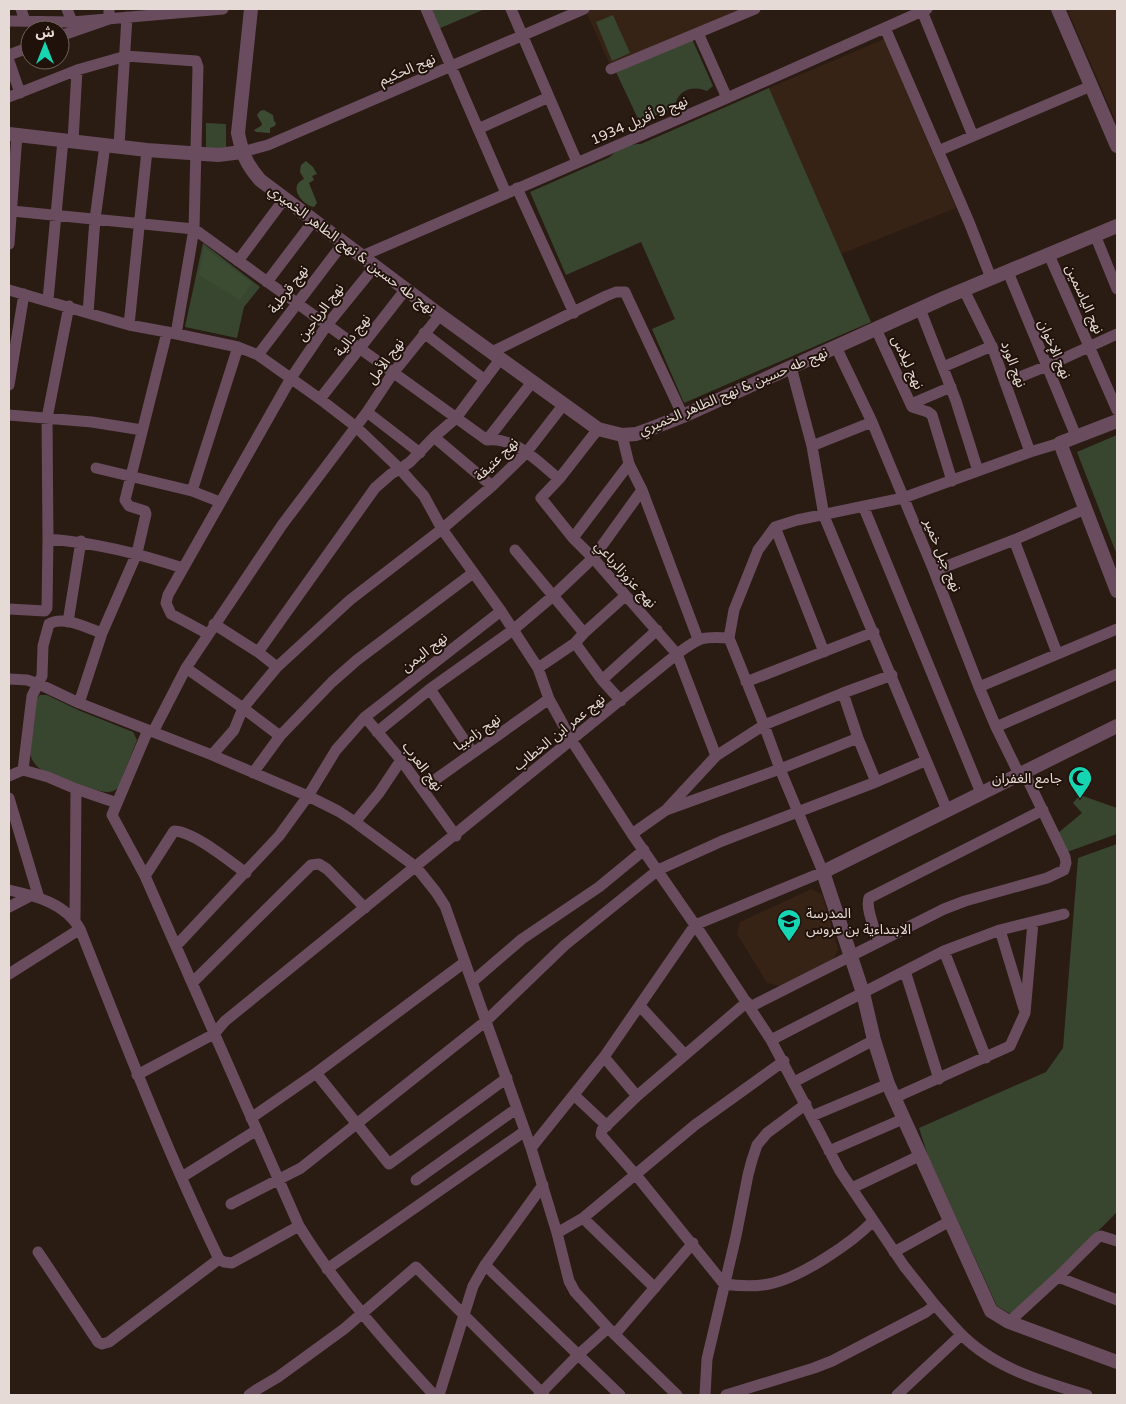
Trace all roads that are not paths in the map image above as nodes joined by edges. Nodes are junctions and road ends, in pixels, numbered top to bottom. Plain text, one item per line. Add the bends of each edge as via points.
1 (67, 9) edge
2 (223, 9) edge
3 (251, 9) edge
4 (426, 9) edge
5 (511, 9) edge
6 (584, 9) edge
7 (755, 9) edge
8 (1058, 9) edge
9 (924, 10) edge
10 (150, 12) edge
11 (109, 14) edge
12 (127, 17) junction
13 (72, 22) joint
14 (885, 28) junction
15 (70, 32) edge
16 (698, 33) junction
17 (522, 35) junction
18 (126, 56) junction
19 (9, 61) edge
20 (451, 66) junction
21 (611, 69) dead end
22 (77, 70) junction
23 (1091, 86) junction
24 (20, 93) junction
25 (9, 97) edge
26 (549, 97) junction
27 (727, 98) junction
28 (478, 129) junction
29 (13, 134) edge
30 (973, 136) junction
31 (68, 140) junction
32 (112, 145) junction
33 (1117, 146) edge
34 (147, 150) junction
35 (938, 151) junction
36 (242, 152) junction
37 (196, 154) junction
38 (577, 162) junction
39 (11, 183) edge
40 (517, 188) junction
41 (506, 193) junction
42 (284, 198) junction
43 (12, 211) junction
44 (56, 215) junction
45 (95, 219) junction
46 (314, 220) junction
47 (139, 224) junction
48 (1117, 226) edge
49 (194, 229) junction
50 (1095, 236) junction
51 (344, 242) junction
52 (9, 244) edge
53 (1048, 255) junction
54 (362, 256) junction
55 (238, 261) junction
56 (375, 266) junction
57 (1008, 272) junction
58 (991, 278) junction
59 (267, 282) junction
60 (406, 289) junction
61 (1117, 289) edge
62 (9, 290) edge
63 (964, 290) junction
64 (24, 294) junction
65 (48, 300) junction
66 (296, 303) junction
67 (69, 306) junction
68 (920, 309) junction
69 (88, 313) junction
70 (574, 313) junction
71 (440, 315) junction
72 (129, 325) junction
73 (327, 325) junction
74 (876, 329) junction
75 (172, 333) junction
76 (424, 333) junction
77 (1117, 334) edge
78 (992, 346) junction
79 (836, 347) junction
80 (1089, 347) junction
81 (238, 348) junction
82 (360, 349) junction
83 (258, 355) junction
84 (497, 355) junction
85 (1047, 366) junction
86 (791, 367) junction
87 (943, 367) junction
88 (393, 373) junction
89 (291, 378) junction
90 (485, 380) junction
91 (533, 381) junction
92 (1005, 383) junction
93 (9, 385) edge
94 (951, 387) junction
95 (320, 399) junction
96 (564, 404) junction
97 (911, 404) junction
98 (1117, 410) edge
99 (367, 412) junction
100 (9, 415) edge
101 (683, 416) junction
102 (47, 418) junction
103 (456, 418) junction
104 (1117, 421) edge
105 (872, 422) junction
106 (355, 426) junction
107 (598, 429) junction
108 (142, 430) junction
109 (622, 435) junction
110 (434, 436) junction
111 (1076, 436) junction
112 (487, 440) junction
113 (1060, 442) junction
114 (812, 446) junction
115 (1030, 452) junction
116 (420, 453) junction
117 (526, 453) junction
118 (629, 464) junction
119 (96, 468) dead end
120 (400, 470) junction
121 (978, 471) junction
122 (131, 475) junction
123 (559, 480) junction
124 (952, 481) junction
125 (492, 486) junction
126 (642, 490) junction
127 (192, 491) junction
128 (903, 498) junction
129 (220, 502) junction
130 (864, 508) junction
131 (1085, 509) junction
132 (824, 516) junction
133 (775, 527) junction
134 (442, 529) junction
135 (573, 538) junction
136 (48, 539) junction
137 (1014, 540) junction
138 (80, 542) junction
139 (515, 550) dead end
140 (137, 553) junction
141 (593, 558) junction
142 (183, 568) junction
143 (934, 571) junction
144 (473, 573) junction
145 (1117, 591) edge
146 (554, 596) junction
147 (625, 596) junction
148 (9, 609) edge
149 (45, 611) junction
150 (501, 611) junction
151 (54, 621) junction
152 (68, 622) junction
153 (211, 629) junction
154 (1117, 629) edge
155 (513, 630) junction
156 (657, 630) junction
157 (584, 632) junction
158 (874, 632) junction
159 (102, 633) junction
160 (729, 638) junction
161 (698, 639) junction
162 (575, 643) junction
163 (258, 652) junction
164 (824, 652) junction
165 (1057, 653) junction
166 (677, 654) junction
167 (277, 667) junction
168 (186, 668) junction
169 (538, 668) junction
170 (1117, 674) edge
171 (892, 676) junction
172 (9, 679) edge
173 (602, 680) junction
174 (746, 682) junction
175 (39, 684) junction
176 (978, 687) junction
177 (430, 689) junction
178 (843, 693) junction
179 (549, 699) junction
180 (621, 701) junction
181 (79, 703) junction
182 (243, 708) junction
183 (365, 717) junction
184 (764, 725) junction
185 (1117, 726) edge
186 (996, 727) junction
187 (150, 731) junction
188 (377, 732) junction
189 (280, 736) junction
190 (858, 738) junction
191 (572, 741) junction
192 (474, 752) junction
193 (212, 755) junction
194 (716, 756) junction
195 (400, 760) junction
196 (925, 761) junction
197 (780, 769) junction
198 (23, 770) junction
199 (253, 773) junction
200 (1022, 773) junction
201 (9, 776) edge
202 (876, 782) junction
203 (422, 789) junction
204 (76, 790) junction
205 (982, 793) junction
206 (308, 796) junction
207 (9, 798) edge
208 (117, 803) junction
209 (666, 810) junction
210 (947, 810) junction
211 (1042, 810) junction
212 (797, 812) junction
213 (356, 822) junction
214 (632, 834) junction
215 (456, 836) junction
216 (644, 850) junction
217 (416, 867) junction
218 (658, 870) junction
219 (822, 872) junction
220 (246, 873) junction
221 (144, 876) junction
222 (9, 890) edge
223 (35, 896) junction
224 (9, 908) edge
225 (365, 908) junction
226 (1064, 914) dead end
227 (1032, 922) junction
228 (77, 924) junction
229 (695, 925) junction
230 (1000, 930) junction
231 (879, 942) junction
232 (176, 946) junction
233 (944, 951) junction
234 (850, 957) junction
235 (465, 962) junction
236 (905, 971) junction
237 (9, 974) edge
238 (472, 982) junction
239 (192, 983) junction
240 (863, 993) junction
241 (748, 1004) junction
242 (640, 1006) junction
243 (1025, 1013) junction
244 (486, 1021) junction
245 (214, 1034) junction
246 (771, 1040) junction
247 (874, 1040) junction
248 (686, 1055) junction
249 (604, 1057) junction
250 (986, 1058) junction
251 (784, 1061) junction
252 (316, 1073) junction
253 (138, 1075) junction
254 (507, 1078) junction
255 (939, 1079) junction
256 (794, 1082) junction
257 (888, 1084) junction
258 (574, 1095) junction
259 (637, 1096) junction
260 (894, 1098) junction
261 (806, 1104) junction
262 (516, 1109) junction
263 (812, 1116) junction
264 (251, 1118) junction
265 (903, 1118) junction
266 (357, 1124) junction
267 (607, 1126) junction
268 (257, 1130) junction
269 (525, 1131) junction
270 (531, 1148) junction
271 (829, 1151) junction
272 (921, 1155) junction
273 (636, 1174) junction
274 (182, 1177) junction
275 (278, 1179) junction
276 (416, 1180) dead end
277 (543, 1185) junction
278 (852, 1188) junction
279 (231, 1204) dead end
280 (583, 1218) junction
281 (873, 1221) junction
282 (950, 1221) junction
283 (299, 1226) junction
284 (557, 1233) junction
285 (1117, 1241) edge
286 (692, 1243) junction
287 (38, 1252) dead end
288 (894, 1252) junction
289 (219, 1259) junction
290 (485, 1265) junction
291 (327, 1269) junction
292 (1058, 1277) junction
293 (724, 1284) junction
294 (655, 1288) junction
295 (1117, 1300) edge
296 (935, 1305) junction
297 (363, 1312) junction
298 (464, 1316) junction
299 (1009, 1322) junction
300 (611, 1331) junction
301 (962, 1335) junction
302 (578, 1355) junction
303 (1117, 1362) edge
304 (1059, 1391) edge
305 (542, 1394) edge
306 (249, 1395) edge
307 (434, 1395) edge
308 (439, 1395) edge
309 (620, 1395) edge
310 (677, 1395) edge
311 (705, 1395) edge
312 (726, 1395) edge
313 (896, 1395) edge
314 (1087, 1395) edge

1 - 13 street
2 - 10 street
3 - 36 street via 238,116
4 - 20 street
5 - 17 street
6 - 17 street, نهج الحكيم
7 - 16 street
8 - 23 street
9 - 14 street, نهج 9 أفريل 1934
9 - 30 street
10 - 12 street
11 - 12 street
11 - 13 street
11 - 15 street
12 - 18 street
14 - 27 street, نهج 9 أفريل 1934
14 - 35 street
16 - 21 street
16 - 27 street
17 - 20 street, نهج الحكيم
17 - 26 street
18 - 22 street
18 - 32 street
18 - 37 street via 196,61
19 - 24 street
20 - 28 street
20 - 36 street, نهج الحكيم via 268,145
22 - 24 street
22 - 31 street
23 - 30 street
23 - 33 street
24 - 25 street
26 - 28 street
26 - 38 street
27 - 38 street, نهج 9 أفريل 1934
28 - 41 street
29 - 31 street
29 - 39 street
30 - 35 street
31 - 32 street
31 - 44 street
32 - 34 street
32 - 45 street
34 - 37 street
34 - 47 street
35 - 58 street
36 - 37 street
36 - 42 street, نهج طه حسين & نهج الطاهر الخميري via 260,180
37 - 49 street
38 - 40 street, نهج 9 أفريل 1934
39 - 43 street
40 - 41 street, نهج 9 أفريل 1934
40 - 70 street
41 - 54 street, نهج 9 أفريل 1934
42 - 46 street, نهج طه حسين & نهج الطاهر الخميري
42 - 55 street
43 - 44 street
43 - 52 street
44 - 45 street
44 - 65 street
45 - 47 street
45 - 69 street
46 - 51 street, نهج طه حسين & نهج الطاهر الخميري
46 - 59 street
47 - 49 street
47 - 72 street
48 - 50 street, نهج طه حسين & نهج الطاهر الخميري
49 - 55 street
49 - 75 street
50 - 53 street, نهج طه حسين & نهج الطاهر الخميري
50 - 61 street
51 - 54 street, نهج طه حسين & نهج الطاهر الخميري
51 - 66 street, نهج قرطبة
53 - 57 street, نهج طه حسين & نهج الطاهر الخميري
53 - 80 street, نهج الياسمين
54 - 56 street, نهج طه حسين & نهج الطاهر الخميري
55 - 59 street
56 - 60 street, نهج طه حسين & نهج الطاهر الخميري
56 - 73 street, نهج الرياحين
57 - 58 street, نهج طه حسين & نهج الطاهر الخميري
57 - 85 street, نهج الإخوان
58 - 63 street, نهج طه حسين & نهج الطاهر الخميري
59 - 66 street
60 - 71 street, نهج طه حسين & نهج الطاهر الخميري
60 - 82 street, نهج دالية
62 - 64 street
63 - 68 street, نهج طه حسين & نهج الطاهر الخميري
63 - 78 street, نهج الورد
64 - 65 street
64 - 93 street
65 - 67 street
66 - 73 street
66 - 83 street, نهج قرطبة
67 - 69 street
67 - 102 street
68 - 74 street, نهج طه حسين & نهج الطاهر الخميري
68 - 87 street
69 - 72 street
70 - 84 street
70 - 101 street via 616,292 626,293
71 - 76 street, نهج الأمل
71 - 84 street, نهج طه حسين & نهج الطاهر الخميري
72 - 75 street
73 - 82 street
73 - 89 street, نهج الرياحين
74 - 79 street, نهج طه حسين & نهج الطاهر الخميري
74 - 97 street, نهج ليلاس
75 - 81 street
75 - 108 street
76 - 88 street, نهج الأمل
76 - 90 street
77 - 80 street
78 - 87 street
78 - 92 street, نهج الورد
79 - 86 street, نهج طه حسين & نهج الطاهر الخميري
79 - 105 street, نهج جبل خمير
80 - 85 street
80 - 98 street, نهج الياسمين
81 - 83 street
81 - 127 street
82 - 88 street
82 - 95 street, نهج دالية
83 - 89 street
84 - 90 street
84 - 91 street, نهج طه حسين & نهج الطاهر الخميري
85 - 92 street
85 - 111 street, نهج الإخوان
86 - 101 street, نهج طه حسين & نهج الطاهر الخميري
86 - 114 street
87 - 94 street
88 - 99 street, نهج الأمل
88 - 103 street
89 - 95 street
89 - 129 street, نهج الرياحين
90 - 103 street
91 - 96 street, نهج طه حسين & نهج الطاهر الخميري
91 - 112 street
92 - 115 street, نهج الورد
94 - 97 street
94 - 121 street
95 - 106 street
96 - 107 street, نهج طه حسين & نهج الطاهر الخميري
96 - 117 street, نهج عتيقة
97 - 124 street, نهج ليلاس via 932,416
99 - 106 street, نهج الأمل
99 - 116 street
100 - 102 street
101 - 109 street, نهج طه حسين & نهج الطاهر الخميري via 636,434
102 - 108 street
102 - 136 street
103 - 110 street
103 - 112 street
104 - 111 street
105 - 114 street
105 - 128 street, نهج جبل خمير
106 - 120 street
106 - 153 street, نهج الأمل
107 - 109 street, نهج طه حسين & نهج الطاهر الخميري
107 - 123 street, نهج عزوزالرباعي
108 - 122 street
109 - 118 street
110 - 116 street
110 - 125 street
111 - 113 street
112 - 117 street via 508,442
113 - 115 street
113 - 131 street
114 - 132 street
115 - 121 street
116 - 120 street
117 - 123 street
117 - 125 street, نهج عتيقة
118 - 126 street
118 - 135 street
119 - 122 street
120 - 134 street via 424,496
120 - 163 street via 385,479 358,510
121 - 124 street
122 - 127 street
122 - 140 street via 127,504 146,514
123 - 135 street, نهج عزوزالرباعي via 541,498
124 - 128 street
125 - 134 street, نهج عتيقة
126 - 141 street
126 - 161 street
127 - 129 street
128 - 130 street
128 - 143 street, نهج جبل خمير
129 - 142 street, نهج الرياحين
130 - 132 street
130 - 205 street
131 - 137 street
131 - 145 street
132 - 133 street
132 - 158 street
133 - 160 street via 758,550 734,610
133 - 164 street
134 - 144 street
134 - 167 street, نهج عتيقة via 350,600
135 - 141 street, نهج عزوزالرباعي
136 - 138 street
136 - 149 street
137 - 143 street
137 - 165 street
138 - 140 street
138 - 152 street
139 - 146 street
140 - 142 street
140 - 159 street
141 - 146 street
141 - 147 street, نهج عزوزالرباعي
142 - 153 street, نهج الرياحين via 168,595 168,610
143 - 176 street, نهج جبل خمير
144 - 150 street
144 - 189 street via 356,660
146 - 155 street
146 - 157 street
147 - 156 street, نهج عزوزالرباعي
147 - 157 street
148 - 149 street
149 - 151 street
150 - 155 street
150 - 183 street, نهج اليمن
151 - 152 street
151 - 175 street via 49,624 43,646
152 - 159 street
153 - 163 street
153 - 168 street, نهج الأمل
154 - 165 street
155 - 169 street
155 - 177 street
156 - 166 street, نهج عزوزالرباعي
156 - 173 street
157 - 162 street
158 - 164 street
158 - 171 street
159 - 181 street
160 - 161 street
160 - 174 street
161 - 166 street, نهج عمر ابن الخطاب
162 - 169 street
162 - 173 street
163 - 167 street
164 - 174 street
165 - 176 street
166 - 180 street, نهج عمر ابن الخطاب
166 - 194 street, نهج عزوزالرباعي
167 - 182 street, نهج عتيقة
168 - 182 street
168 - 187 street, نهج الأمل
169 - 179 street
170 - 186 street
171 - 178 street
171 - 196 street
172 - 175 street
173 - 180 street
174 - 184 street
175 - 181 street
175 - 198 street via 32,696
176 - 186 street, نهج جبل خمير
177 - 188 street
177 - 192 street
178 - 184 street
178 - 190 street
179 - 191 street
179 - 192 street, نهج زامبيا
180 - 191 street, نهج عمر ابن الخطاب
181 - 187 street
182 - 189 street
182 - 193 street, نهج عتيقة via 234,730
183 - 188 street, نهج العرب
183 - 206 street, نهج اليمن via 336,750
184 - 194 street
184 - 197 street
185 - 200 street
186 - 200 street, نهج جبل خمير
187 - 193 street
187 - 208 street, نهج الأمل
188 - 195 street, نهج العرب
189 - 199 street
190 - 197 street
190 - 202 street
191 - 214 street
191 - 215 street, نهج عمر ابن الخطاب
192 - 203 street, نهج زامبيا
193 - 199 street
194 - 209 street
195 - 203 street, نهج العرب
195 - 213 street
196 - 202 street
196 - 210 street
197 - 209 street
197 - 212 street
198 - 201 street
198 - 204 street
199 - 206 street
200 - 205 street
200 - 211 street, نهج جبل خمير
202 - 212 street
203 - 215 street, نهج العرب
204 - 208 street
204 - 228 street
205 - 210 street
206 - 213 street
206 - 220 street, نهج اليمن
207 - 223 street
208 - 221 street via 112,815
209 - 214 street
210 - 219 street
211 - 231 street via 869,898 867,902
211 - 231 street, نهج جبل خمير via 1065,857 1064,870 1047,878 965,901
212 - 218 street
212 - 219 street
213 - 217 street
214 - 216 street
215 - 217 street, نهج عمر ابن الخطاب
216 - 218 street
216 - 238 street via 599,887 522,939
217 - 225 street, نهج عمر ابن الخطاب
217 - 235 street via 445,906
218 - 229 street
218 - 244 street via 565,945
219 - 229 street
219 - 234 street
220 - 221 street via 206,844 174,831
220 - 232 street, نهج اليمن
221 - 232 street
222 - 223 street
223 - 224 street
223 - 228 street via 64,909
225 - 239 street via 327,869 319,864 311,865
225 - 245 street, نهج عمر ابن الخطاب
226 - 227 street
227 - 230 street
227 - 243 street
228 - 237 street
228 - 253 street
229 - 241 street
229 - 242 street
230 - 233 street
230 - 243 street
231 - 234 street
232 - 239 street
233 - 236 street
233 - 250 street
234 - 240 street
234 - 241 street
235 - 238 street
235 - 252 street
236 - 240 street
236 - 255 street
238 - 244 street
239 - 245 street
240 - 246 street
240 - 247 street
241 - 246 street
241 - 248 street
242 - 248 street
242 - 249 street
243 - 250 street via 1010,1046
244 - 254 street
244 - 266 street
245 - 253 street, نهج عمر ابن الخطاب
245 - 264 street
246 - 251 street
247 - 256 street
247 - 257 street
248 - 259 street
249 - 258 street
249 - 259 street
250 - 255 street
251 - 256 street
251 - 273 street via 695,1125
252 - 264 street
252 - 266 street
253 - 274 street
254 - 262 street
254 - 266 street via 389,1164
255 - 260 street
256 - 261 street
257 - 260 street
257 - 263 street
258 - 267 street
258 - 270 street
259 - 267 street
260 - 265 street
261 - 263 street
261 - 293 street via 767,1133 758,1145 748,1175
262 - 269 street
262 - 276 street
263 - 271 street
264 - 268 street
265 - 271 street
265 - 272 street
266 - 275 street via 301,1168
267 - 273 street via 601,1135
268 - 274 street
268 - 275 street
269 - 270 street
269 - 291 street
270 - 277 street
271 - 278 street
272 - 278 street
272 - 282 street
273 - 280 street
273 - 286 street
274 - 289 street
275 - 279 street
275 - 283 street
277 - 284 street
277 - 290 street
278 - 281 street
280 - 284 street
280 - 294 street
281 - 288 street
281 - 293 street via 851,1241 802,1271 771,1284
282 - 288 street
282 - 299 street via 991,1311
283 - 289 street via 232,1263
283 - 291 street
284 - 300 street via 575,1292
285 - 292 street via 1101,1236 1096,1238
286 - 293 street
286 - 294 street
287 - 289 street via 102,1344
288 - 296 street
290 - 298 street via 473,1286
290 - 302 street
291 - 297 street
292 - 295 street
292 - 299 street
293 - 311 street via 707,1359
294 - 300 street
296 - 301 street
296 - 312 street via 832,1361
297 - 298 street via 416,1267
297 - 306 street via 333,1338
297 - 307 street
298 - 305 street
298 - 308 street
299 - 303 street
300 - 302 street
300 - 310 street
301 - 304 street via 1001,1363
301 - 313 street
302 - 305 street
302 - 309 street
304 - 314 street

